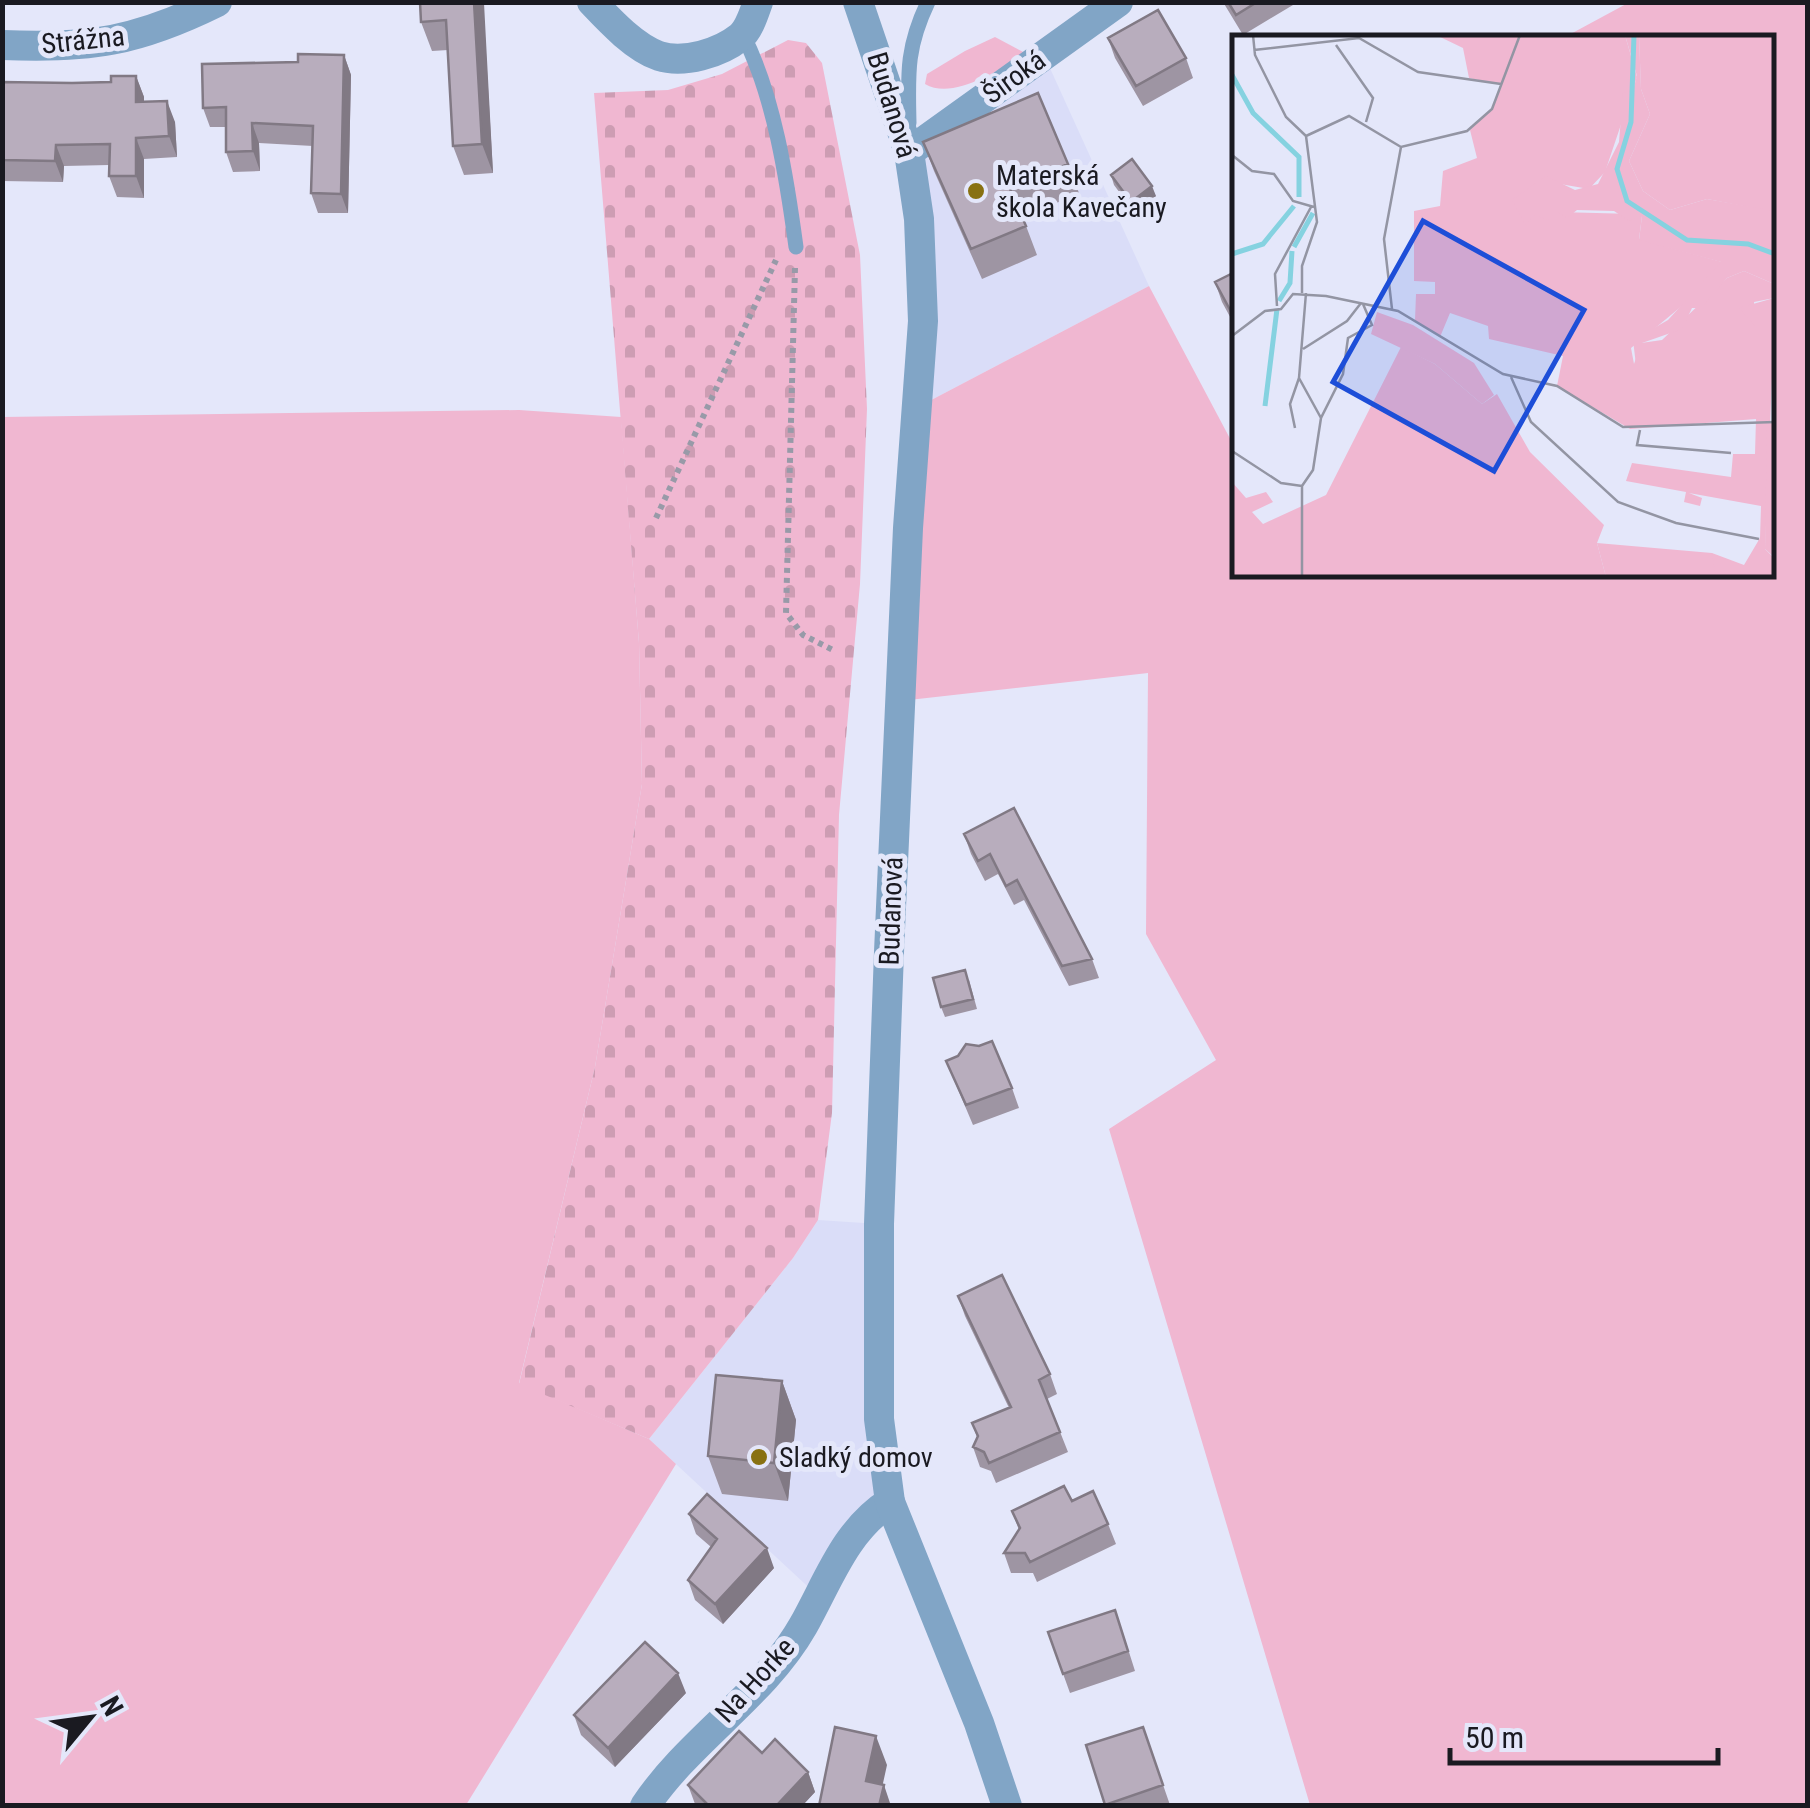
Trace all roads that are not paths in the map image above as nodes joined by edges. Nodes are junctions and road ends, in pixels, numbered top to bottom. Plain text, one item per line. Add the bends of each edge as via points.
1 (217, 2) edge
2 (592, 2) edge
3 (758, 2) edge
4 (858, 2) edge
5 (928, 2) edge
6 (1118, 2) edge
7 (743, 36) junction
8 (2, 44) edge
9 (910, 152) junction
10 (796, 246) road end
11 (890, 1502) junction
12 (645, 1806) edge
13 (1007, 1806) edge

1 - 8 street, Strážna via 116,42
2 - 7 street via 637,43 678,60
3 - 7 street
4 - 9 street, Budanová
5 - 9 lane via 912,36
6 - 9 street, Široká
7 - 10 lane via 768,103
9 - 11 street, Budanová via 922,322 877,1320 879,1419
11 - 12 street, Na Horke via 853,1535 783,1656
11 - 13 street, Budanová

